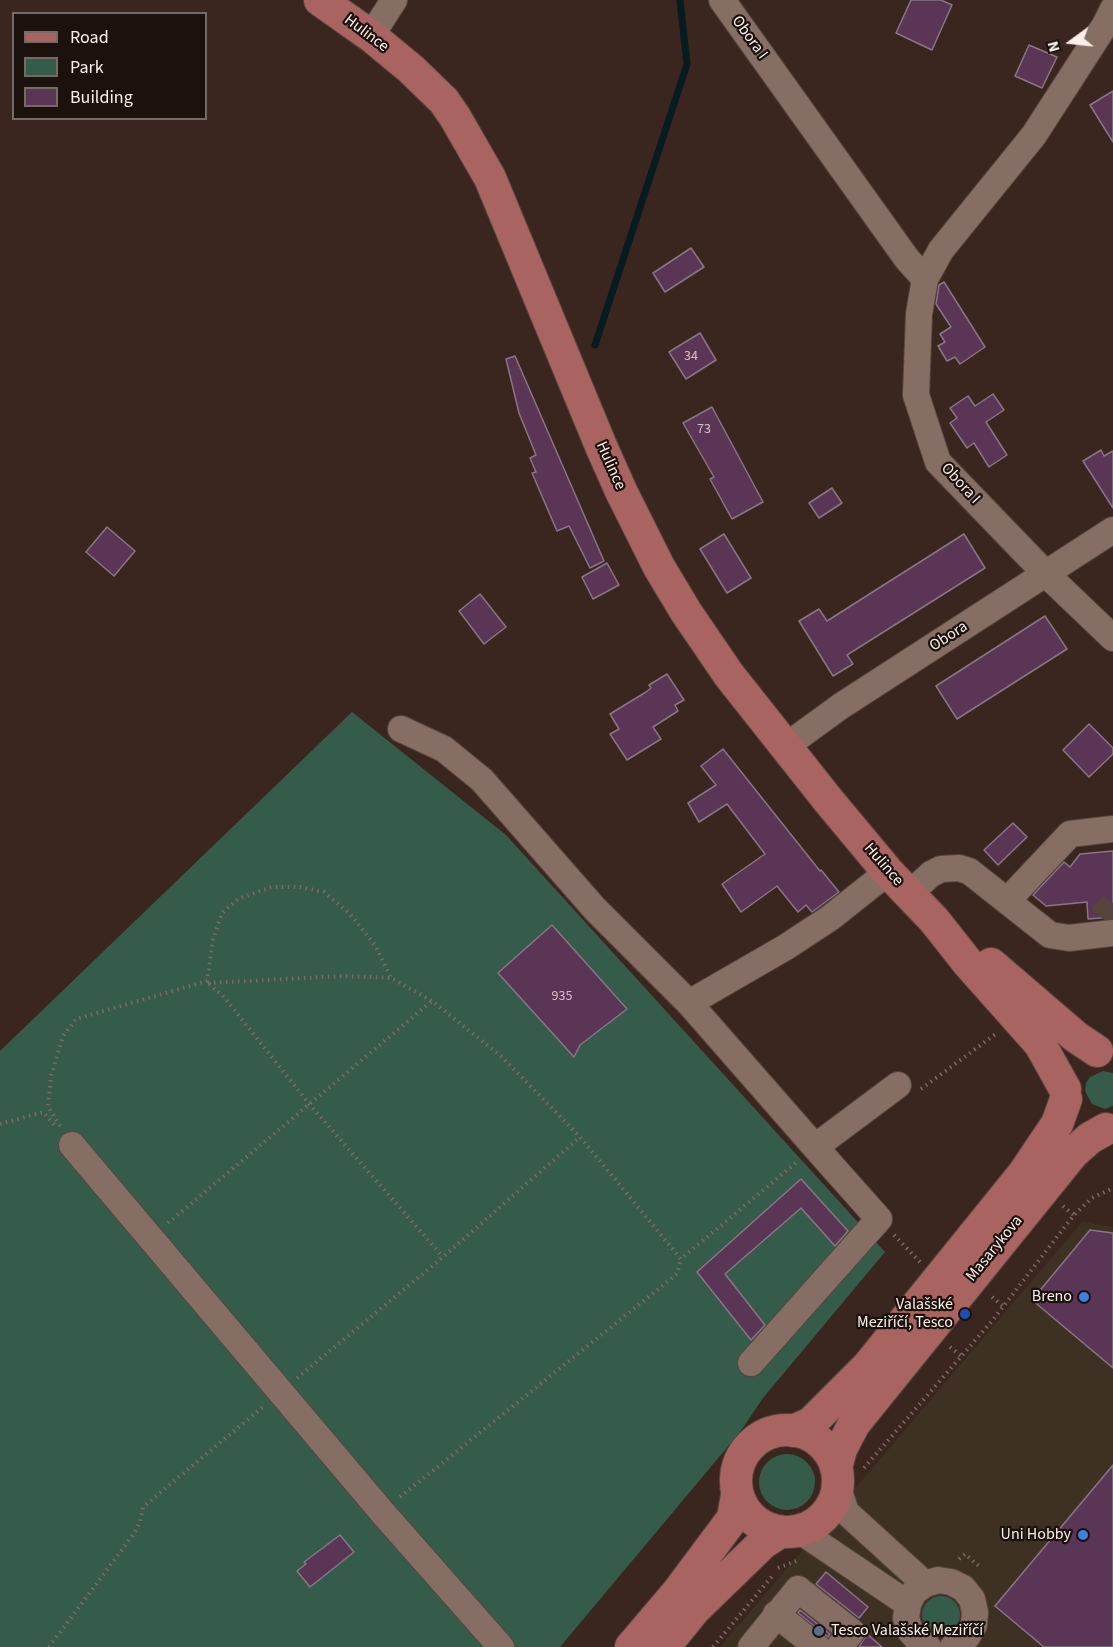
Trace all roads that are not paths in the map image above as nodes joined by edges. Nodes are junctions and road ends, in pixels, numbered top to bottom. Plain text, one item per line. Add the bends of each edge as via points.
1 (320, 0) edge
2 (394, 0) edge
3 (722, 0) edge
4 (1110, 24) edge
5 (371, 36) junction
6 (925, 279) junction
7 (1113, 530) edge
8 (1046, 574) junction
9 (1113, 638) edge
10 (401, 729) dead end
11 (786, 746) junction
12 (1113, 829) edge
13 (888, 872) junction
14 (909, 894) junction
15 (1007, 901) junction
16 (934, 920) junction
17 (1102, 929) tunnel mouth
18 (689, 1003) junction
19 (1105, 1051) edge
20 (898, 1085) dead end
21 (1066, 1094) junction
22 (1109, 1128) edge
23 (72, 1145) road end
24 (815, 1147) junction
25 (751, 1363) dead end
26 (793, 1431) junction
27 (845, 1475) junction
28 (737, 1495) junction
29 (790, 1532) junction
30 (925, 1584) junction
31 (908, 1604) junction
32 (776, 1614) junction
33 (920, 1645) edge
34 (501, 1647) edge
35 (632, 1647) edge
36 (664, 1647) edge
37 (751, 1647) edge
38 (817, 1647) edge
39 (839, 1647) edge
40 (953, 1647) edge

1 - 5 main road, Hulince
2 - 5 street
3 - 6 street, Obora I
4 - 6 street, Obora I via 1034,135 941,250
5 - 11 main road, Hulince via 444,101 476,151 640,531 706,642
6 - 8 street, Obora I via 919,315 916,395 938,462
7 - 8 street, Obora
8 - 9 street, Obora I
8 - 11 street, Obora via 841,706
10 - 18 street via 444,749 482,780 595,909
11 - 13 main road, Hulince
12 - 15 street via 1070,834
13 - 14 main road, Hulince
13 - 18 street via 786,947
14 - 15 street via 931,874 959,868 969,871
14 - 16 main road, Hulince
15 - 17 street via 1050,935 1069,938
16 - 19 main road, Hulince via 1076,1037
16 - 21 main road, Hulince via 1040,1044
18 - 24 street
19 - 21 main road, Masarykova via 1084,1055 1074,1064
20 - 24 street
21 - 22 main road, Hulince via 1077,1117 1095,1128
21 - 26 main road, Masarykova via 1057,1124 1024,1173 868,1366 811,1423
22 - 27 main road, Masarykova via 1090,1138 1073,1154 854,1425 841,1449
23 - 34 street
24 - 25 street via 879,1219
26 - 27 main road via 820,1443
26 - 28 main road, Masarykova via 773,1432 748,1448 738,1465
27 - 29 main road, Masarykova via 825,1515 818,1522
27 - 30 street via 846,1512
28 - 29 main road via 746,1513 761,1526
28 - 35 main road, Masarykova via 733,1518
29 - 31 street
29 - 36 main road, Masarykova via 763,1543 695,1609
30 - 31 street via 914,1592
30 - 40 street via 951,1582 972,1599 974,1625 967,1637
31 - 33 street via 906,1618
32 - 37 street
32 - 38 street
32 - 39 street via 798,1589 852,1632

